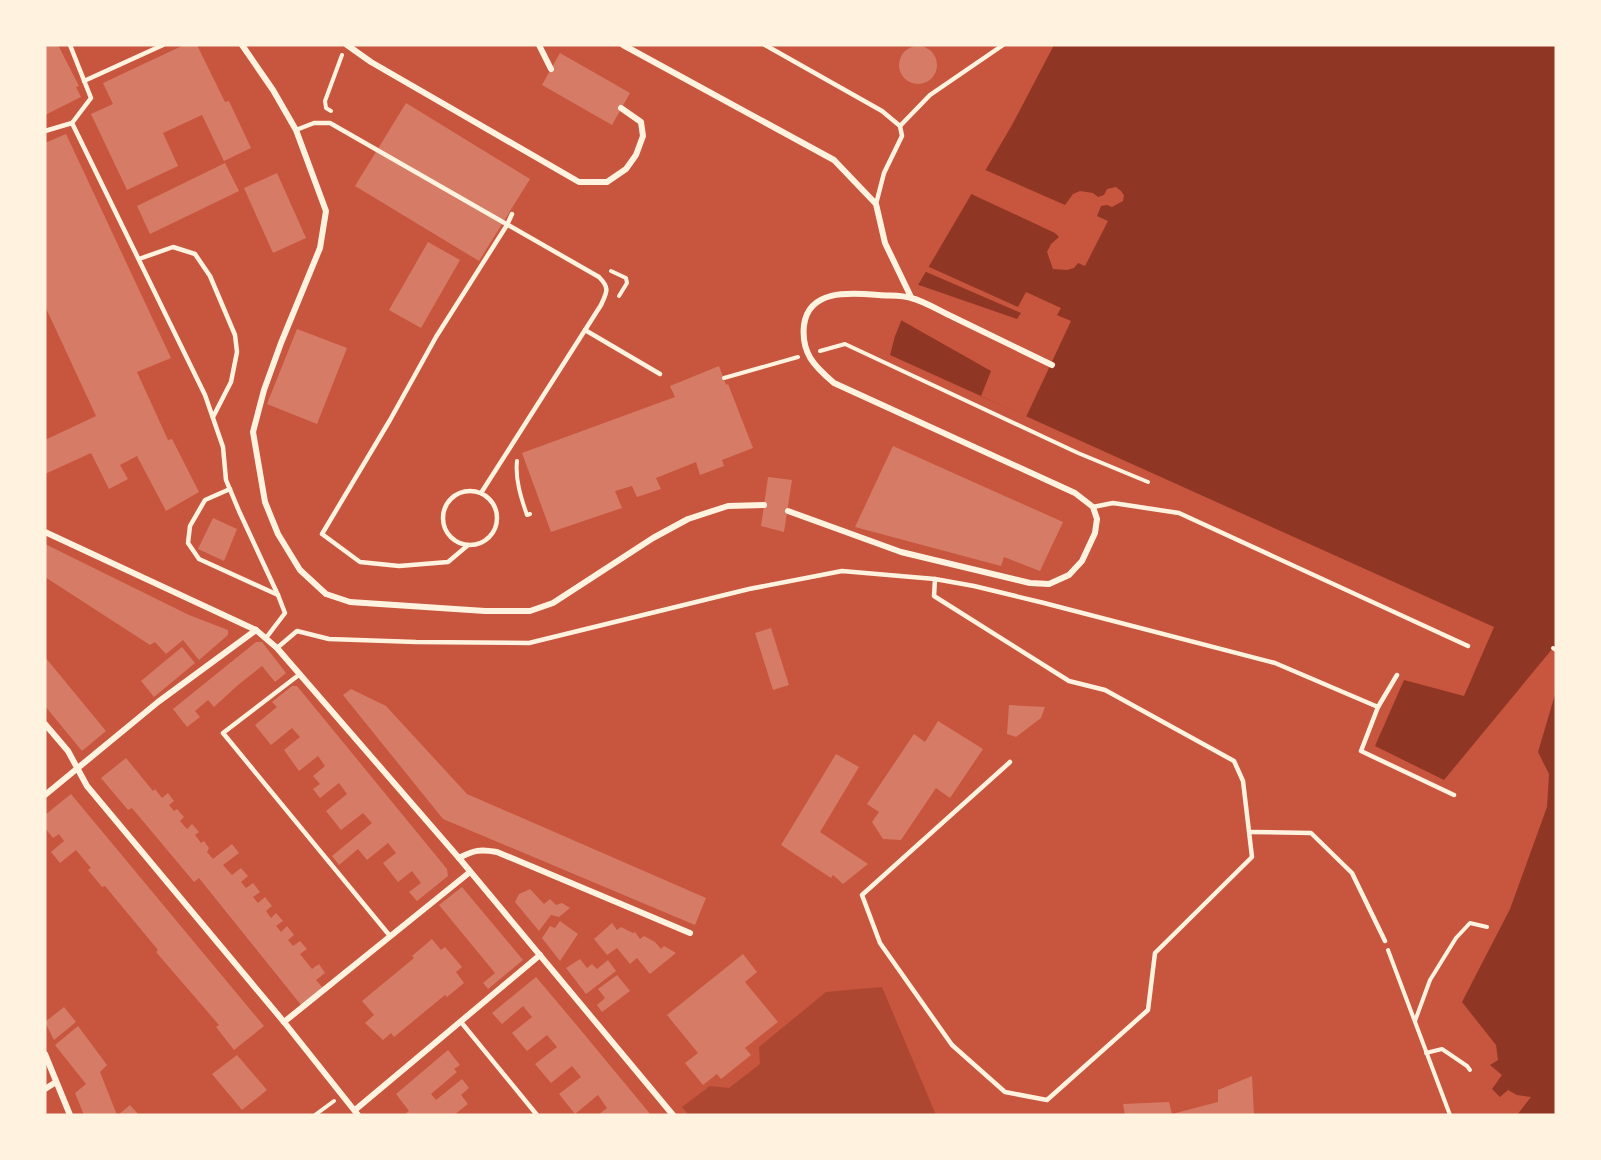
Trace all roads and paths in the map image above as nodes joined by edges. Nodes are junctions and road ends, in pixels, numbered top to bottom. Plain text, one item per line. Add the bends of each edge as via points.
1 (70, 45) edge
2 (163, 45) edge
3 (242, 45) edge
4 (346, 45) edge
5 (539, 45) edge
6 (623, 45) edge
7 (765, 45) edge
8 (1003, 45) edge
9 (551, 69) dead end
10 (84, 81) junction
11 (621, 108) dead end
12 (333, 112) dead end
13 (72, 123) junction
14 (900, 126) junction
15 (296, 130) junction
16 (45, 131) edge
17 (876, 204) junction
18 (512, 214) dead end
19 (507, 225) junction
20 (139, 259) junction
21 (607, 269) dead end
22 (911, 297) junction
23 (616, 301) dead end
24 (585, 330) junction
25 (807, 354) junction
26 (1052, 365) dead end
27 (660, 374) dead end
28 (724, 378) dead end
29 (213, 418) junction
30 (517, 458) dead end
31 (1148, 482) dead end
32 (230, 489) junction
33 (481, 493) junction
34 (764, 505) dead end
35 (1093, 507) junction
36 (788, 511) dead end
37 (530, 514) dead end
38 (45, 532) edge
39 (467, 546) junction
40 (935, 579) junction
41 (278, 595) junction
42 (256, 630) junction
43 (266, 638) junction
44 (1468, 646) dead end
45 (277, 648) junction
46 (300, 674) junction
47 (1397, 675) dead end
48 (1378, 707) junction
49 (45, 724) edge
50 (1010, 762) dead end
51 (77, 768) junction
52 (45, 795) edge
53 (1454, 795) dead end
54 (1250, 832) junction
55 (459, 858) junction
56 (470, 872) junction
57 (1486, 927) dead end
58 (690, 933) dead end
59 (390, 936) junction
60 (1385, 941) joint
61 (540, 955) junction
62 (284, 1022) junction
63 (461, 1022) junction
64 (1414, 1022) junction
65 (1426, 1053) junction
66 (45, 1054) edge
67 (1470, 1070) dead end
68 (57, 1082) junction
69 (45, 1089) edge
70 (342, 1095) junction
71 (356, 1112) edge
72 (70, 1115) edge
73 (315, 1115) edge
74 (537, 1115) edge
75 (673, 1115) edge
76 (1450, 1115) edge

1 - 10 lane
2 - 10 lane
3 - 15 street
4 - 11 street via 579,182 607,182 626,169 636,155 643,136 640,122
4 - 12 path via 325,101 326,108
5 - 9 street
6 - 17 street via 834,160
7 - 14 lane via 882,111
8 - 14 lane via 930,95
10 - 13 lane via 91,98
13 - 16 lane
13 - 20 lane
14 - 17 lane via 902,136 884,173
15 - 19 lane via 314,123 330,123
15 - 34 street via 326,211 320,248 267,381 253,432 265,502 278,534 300,570 326,594 350,602 530,612 553,603 688,519 728,506
17 - 22 street via 885,243
18 - 19 lane
19 - 24 lane via 606,284 601,305
19 - 39 lane via 436,337 322,534 360,562 399,566 448,562
20 - 29 lane
20 - 29 lane via 173,247 195,254 210,276 235,335 237,352 231,382
21 - 23 path via 626,278
22 - 25 street via 838,294 822,298 811,308 805,322
22 - 26 street
24 - 27 lane
24 - 33 lane
25 - 28 path
25 - 31 path via 845,345
25 - 35 street via 834,383 1076,493
29 - 32 lane
30 - 37 path via 516,472 527,515
32 - 41 lane
32 - 41 lane via 205,500 190,526 188,543 199,559
33 - 39 lane via 494,504 498,514 495,532 480,544
33 - 39 lane via 463,492 452,498 443,515 445,527 455,541
35 - 36 street via 1097,519 1095,533 1082,561 1069,575 1049,584 1030,583 901,552
35 - 44 lane via 1113,503 1179,513
38 - 42 street
40 - 45 lane via 842,571 749,589 529,643 328,639 297,631
40 - 48 lane via 1021,597 1275,663
40 - 54 lane via 934,596 1069,681 1105,690 1234,761 1243,781
41 - 43 lane via 285,613
42 - 43 street
42 - 51 street
43 - 45 street
45 - 46 street
46 - 55 street
46 - 59 lane via 223,733
47 - 48 lane
48 - 53 lane via 1361,751
49 - 51 street
50 - 54 lane via 862,895 880,943 952,1045 1005,1092 1047,1100 1148,1010 1155,953 1252,857
51 - 52 street
51 - 62 street via 87,786
54 - 60 lane via 1311,833 1352,873
55 - 56 street
55 - 58 street via 474,850 498,852
56 - 59 street
56 - 61 street
57 - 64 path via 1470,923 1456,938 1430,980
59 - 62 street
60 - 64 path
61 - 63 street
61 - 75 street
62 - 70 street
63 - 71 street
63 - 74 lane
64 - 65 path
65 - 67 path via 1442,1049
65 - 76 path
66 - 68 street
68 - 69 street
68 - 72 street
70 - 71 street
70 - 73 path

